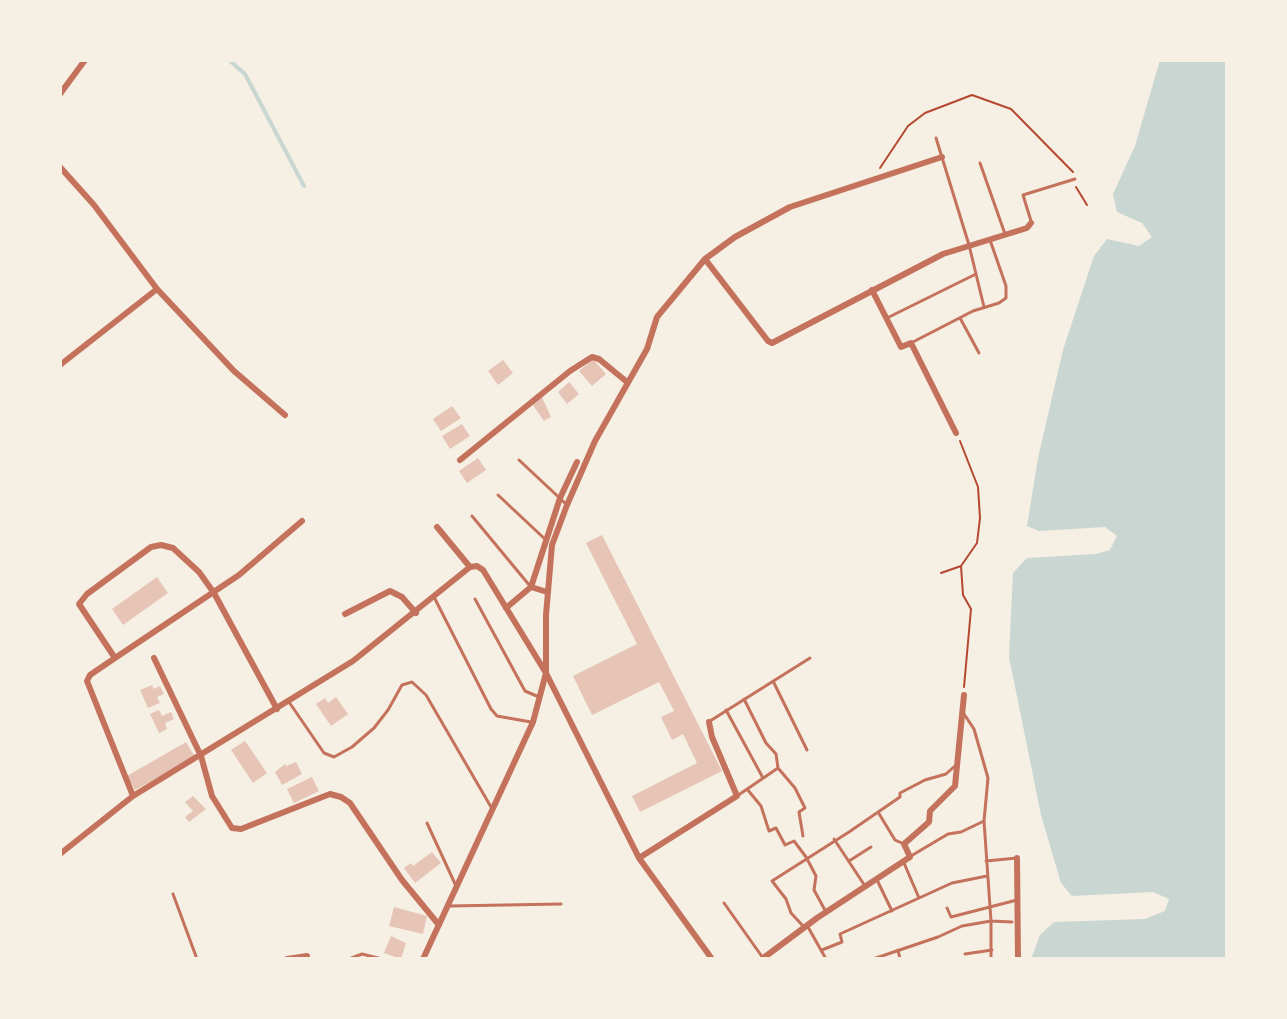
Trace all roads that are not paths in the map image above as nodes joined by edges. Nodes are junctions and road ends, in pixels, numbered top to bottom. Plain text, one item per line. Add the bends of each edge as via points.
1 (85, 60) edge
2 (60, 94) edge
3 (936, 138) dead end
4 (942, 158) junction
5 (980, 163) dead end
6 (60, 166) edge
7 (1075, 179) road end
8 (1031, 223) joint
9 (1005, 234) junction
10 (989, 239) junction
11 (969, 245) junction
12 (705, 259) junction
13 (976, 274) junction
14 (157, 288) junction
15 (872, 290) junction
16 (984, 307) junction
17 (887, 318) junction
18 (960, 318) junction
19 (911, 343) junction
20 (979, 353) dead end
21 (60, 365) edge
22 (627, 382) junction
23 (285, 415) dead end
24 (956, 433) road end
25 (460, 460) dead end
26 (519, 460) dead end
27 (577, 462) dead end
28 (498, 495) dead end
29 (560, 498) junction
30 (567, 505) junction
31 (472, 516) dead end
32 (302, 521) dead end
33 (437, 527) dead end
34 (545, 539) junction
35 (552, 545) junction
36 (470, 567) junction
37 (531, 587) junction
38 (547, 592) junction
39 (214, 593) junction
40 (434, 596) junction
41 (475, 599) dead end
42 (506, 608) junction
43 (416, 613) junction
44 (345, 614) dead end
45 (115, 658) junction
46 (154, 658) dead end
47 (810, 658) dead end
48 (546, 673) junction
49 (773, 681) junction
50 (964, 695) road end
51 (539, 697) junction
52 (744, 699) junction
53 (289, 702) junction
54 (277, 709) junction
55 (726, 710) junction
56 (963, 712) junction
57 (533, 722) junction
58 (709, 722) joint
59 (807, 750) dead end
60 (201, 756) junction
61 (957, 764) junction
62 (778, 768) junction
63 (763, 778) junction
64 (747, 789) junction
65 (133, 796) junction
66 (737, 796) junction
67 (494, 811) junction
68 (878, 812) junction
69 (984, 821) junction
70 (427, 823) dead end
71 (803, 837) dead end
72 (834, 839) junction
73 (904, 844) junction
74 (871, 847) dead end
75 (60, 854) edge
76 (806, 857) junction
77 (910, 857) junction
78 (639, 858) junction
79 (1017, 858) joint
80 (849, 861) junction
81 (903, 861) junction
82 (986, 861) junction
83 (987, 876) junction
84 (876, 879) junction
85 (456, 886) junction
86 (865, 886) junction
87 (173, 894) dead end
88 (920, 899) junction
89 (1019, 899) junction
90 (724, 903) dead end
91 (561, 904) dead end
92 (447, 906) junction
93 (947, 908) dead end
94 (990, 908) junction
95 (892, 911) junction
96 (826, 912) junction
97 (991, 921) junction
98 (1012, 922) dead end
99 (439, 925) junction
100 (805, 926) junction
101 (822, 950) junction
102 (898, 950) junction
103 (992, 950) junction
104 (965, 954) dead end
105 (307, 956) dead end
106 (767, 957) edge
107 (197, 959) edge
108 (287, 959) edge
109 (349, 959) edge
110 (382, 959) edge
111 (423, 959) edge
112 (712, 959) edge
113 (826, 959) edge
114 (873, 959) edge
115 (900, 959) edge
116 (991, 959) edge
117 (1018, 959) edge

1 - 2 street
3 - 4 lane
4 - 11 lane
4 - 12 street via 790,207 735,237
5 - 9 lane
6 - 14 street
7 - 8 lane via 1023,195
8 - 9 street via 1027,228
9 - 10 street
10 - 11 street
10 - 16 lane via 1006,298
11 - 13 lane
11 - 15 street
12 - 15 street via 770,342
12 - 22 street via 657,317 647,348
13 - 16 lane
13 - 17 lane
14 - 21 street
14 - 23 street via 234,371
15 - 17 street
16 - 18 lane
17 - 19 street via 901,347
18 - 19 lane
18 - 20 lane
19 - 24 street
22 - 25 street via 600,359 592,357 570,370
22 - 30 street
26 - 29 lane
27 - 29 street
28 - 34 lane
29 - 30 lane
29 - 34 street
30 - 35 street
31 - 37 lane
32 - 39 street
33 - 36 street
34 - 35 lane
34 - 37 street
35 - 38 street
36 - 40 street
36 - 42 street via 483,570
37 - 38 street
37 - 42 street
38 - 48 street
39 - 45 street
39 - 45 street via 187,558 173,548 161,545 142,553 80,599 81,611
39 - 54 street
40 - 43 street
40 - 57 lane via 491,709 497,716
41 - 51 lane via 525,691
42 - 48 street
43 - 44 street via 402,597 390,591
43 - 53 street via 353,661
45 - 65 street via 87,681
46 - 60 street
47 - 49 lane
48 - 51 street
48 - 78 street
49 - 52 lane
49 - 59 lane
50 - 56 street
51 - 57 street
52 - 55 lane
52 - 62 lane via 766,743 776,754
53 - 54 street
53 - 67 lane via 324,753 334,757 374,729 402,685 412,682 426,695
54 - 60 street
55 - 58 lane
55 - 63 lane
56 - 61 street
56 - 69 lane via 974,729 988,778
57 - 67 street
58 - 66 street
60 - 65 street
60 - 99 street via 218,809 231,828 237,830 330,794 350,803 402,880
61 - 68 lane via 946,774 924,780 900,794
61 - 73 street via 955,786 930,811 929,822
62 - 63 lane
62 - 71 lane via 805,808 799,812
63 - 64 lane
64 - 66 lane
64 - 76 lane via 760,806 769,831 776,828 785,845 794,841
65 - 75 street
66 - 78 street
67 - 85 street
68 - 72 lane
68 - 73 lane via 895,840
69 - 77 lane via 948,834
69 - 82 lane
70 - 85 lane
72 - 76 lane
72 - 80 lane
73 - 77 street
74 - 80 lane
76 - 96 lane via 816,876 814,890
76 - 100 lane via 772,880 791,913
77 - 81 street
78 - 112 street
79 - 82 lane
79 - 89 street
80 - 86 lane
81 - 84 street
81 - 88 lane
82 - 83 lane
83 - 88 lane via 952,883
83 - 94 lane
84 - 86 street
84 - 95 lane
85 - 92 street
86 - 96 street
87 - 107 lane
88 - 95 lane
89 - 94 lane
89 - 117 street
90 - 106 lane
91 - 92 lane
92 - 99 street
93 - 94 lane via 951,917
94 - 97 lane
95 - 101 lane via 840,934 842,942
96 - 100 street
97 - 98 lane
97 - 102 lane via 962,926
97 - 103 lane
99 - 111 street
100 - 101 lane
100 - 106 street
101 - 113 lane
102 - 114 lane
102 - 115 lane
103 - 104 lane
103 - 116 lane
105 - 108 street
109 - 110 lane via 362,954

